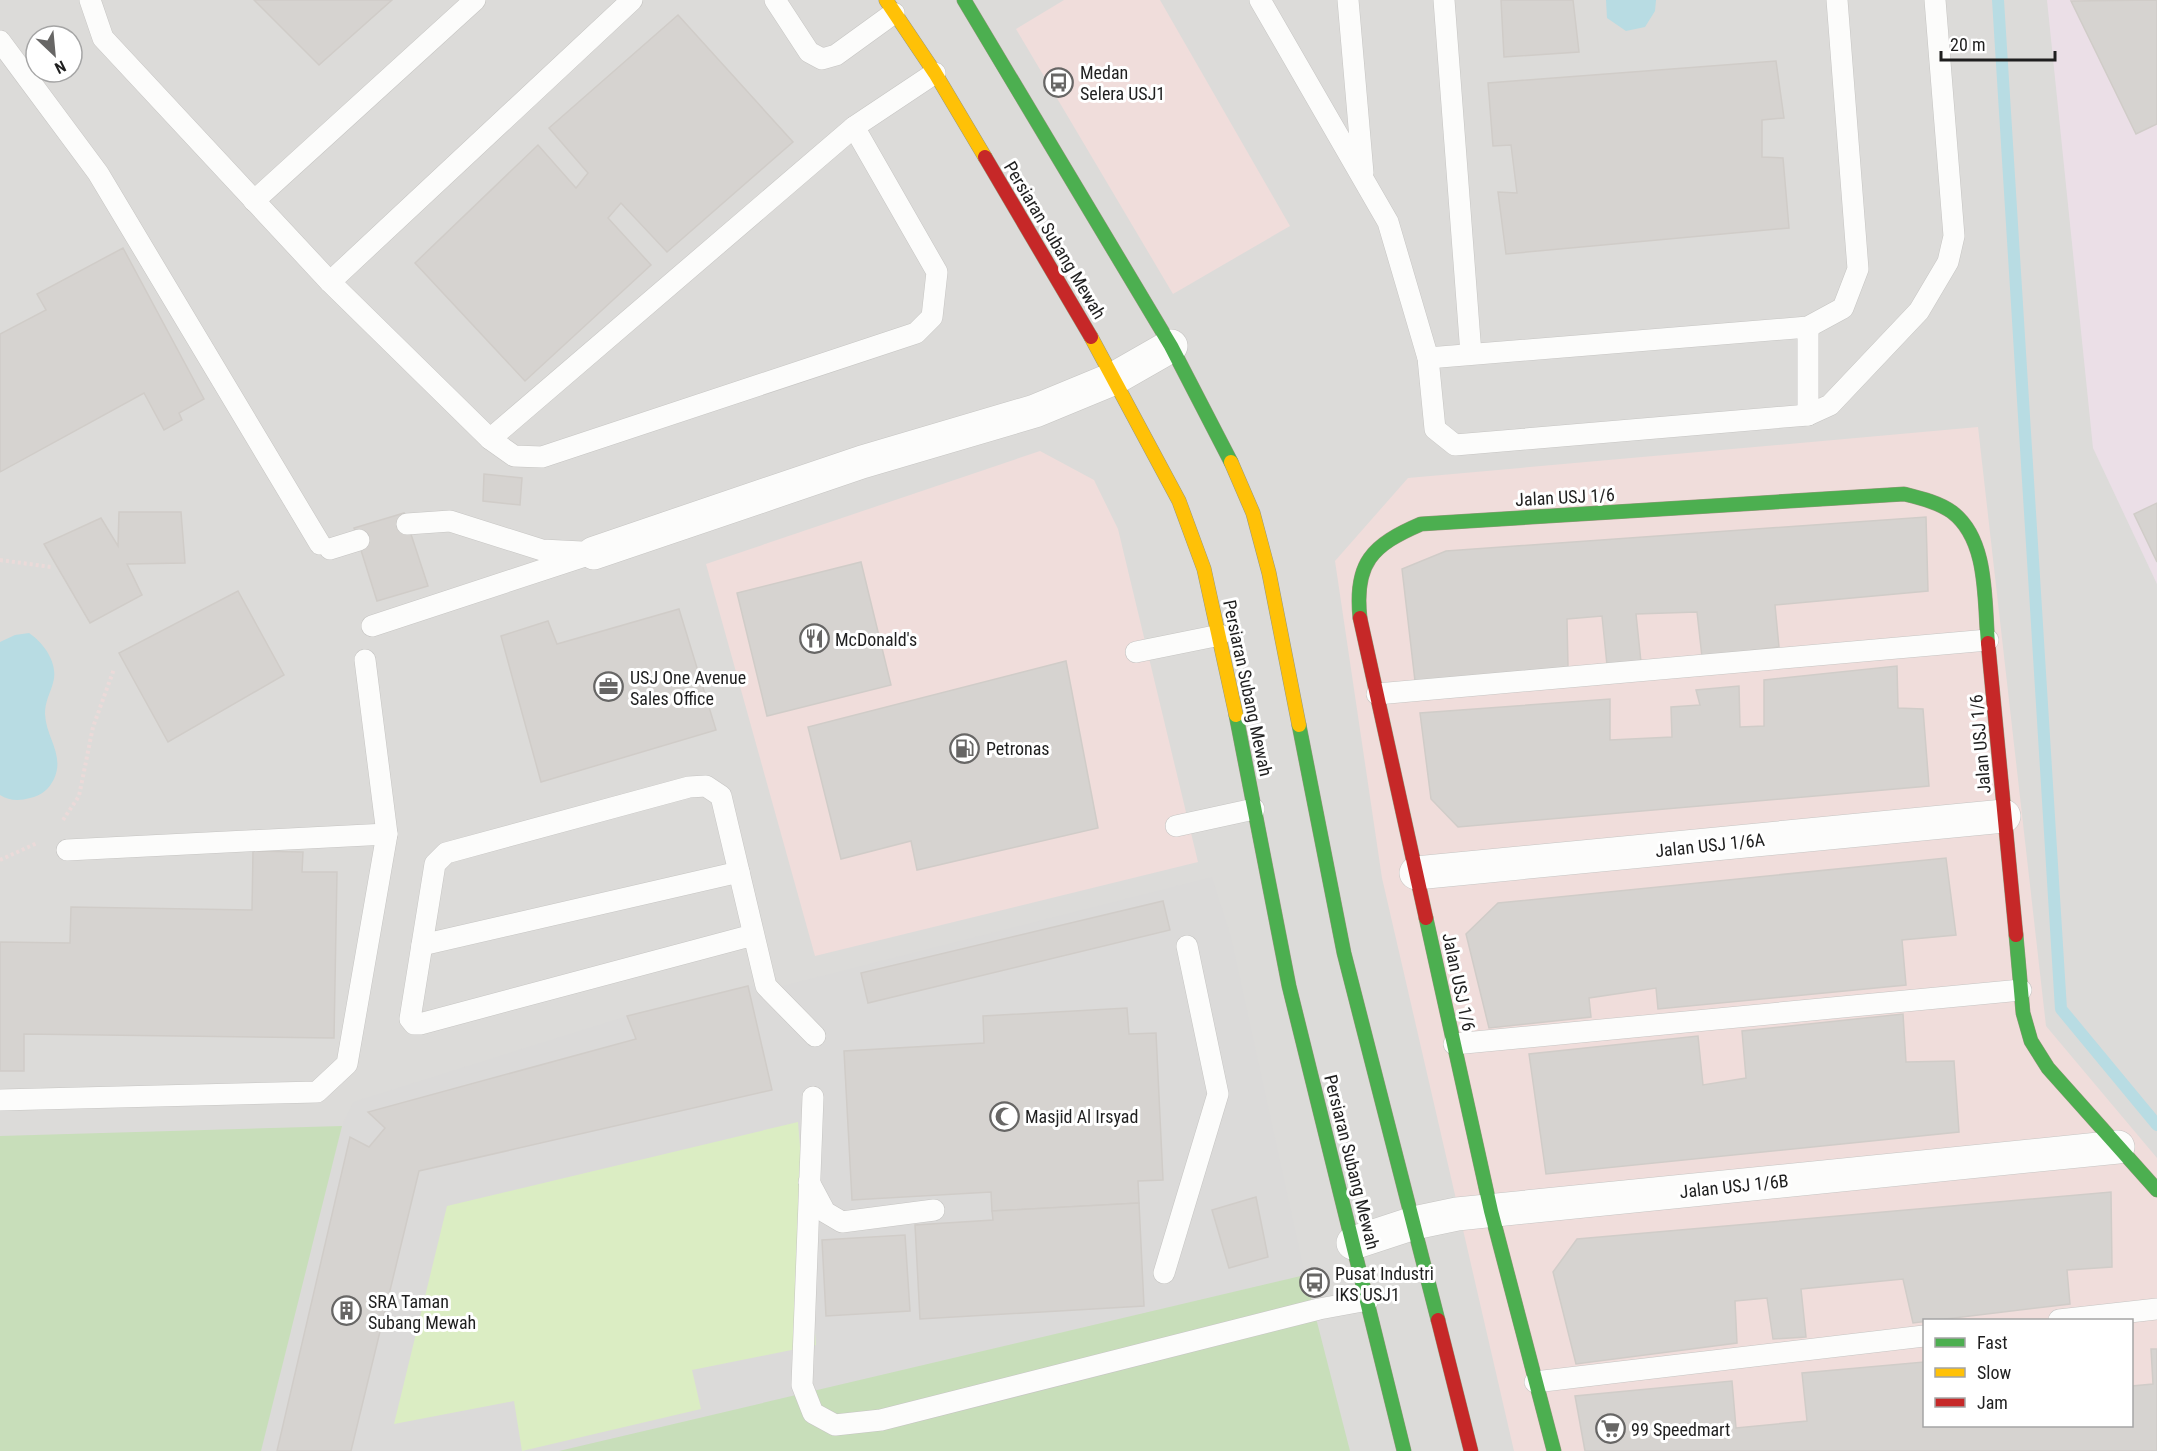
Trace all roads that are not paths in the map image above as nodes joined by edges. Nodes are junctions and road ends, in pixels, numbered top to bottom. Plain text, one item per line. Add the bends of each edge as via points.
1 (90, 0) edge
2 (475, 0) edge
3 (632, 0) edge
4 (775, 0) edge
5 (1260, 0) edge
6 (1348, 0) edge
7 (1444, 0) edge
8 (1837, 0) edge
9 (1935, 0) edge
10 (975, 4) edge
11 (890, 6) edge
12 (0, 40) edge
13 (935, 73) junction
14 (854, 128) junction
15 (1364, 180) junction
16 (254, 201) junction
17 (330, 282) junction
18 (1808, 327) junction
19 (1171, 346) junction
20 (1471, 354) junction
21 (1428, 358) junction
22 (1115, 378) junction
23 (1808, 415) junction
24 (490, 439) junction
25 (407, 524) dead end
26 (359, 540) dead end
27 (594, 553) junction
28 (372, 626) dead end
29 (1220, 635) junction
30 (1988, 640) junction
31 (1136, 652) dead end
32 (366, 660) dead end
33 (1377, 694) junction
34 (1254, 809) junction
35 (2004, 816) junction
36 (1176, 826) dead end
37 (387, 834) junction
38 (67, 850) dead end
39 (739, 872) junction
40 (1416, 873) junction
41 (753, 935) junction
42 (422, 945) junction
43 (1187, 946) dead end
44 (2021, 990) junction
45 (815, 1036) dead end
46 (1454, 1044) junction
47 (813, 1097) dead end
48 (0, 1100) edge
49 (2118, 1147) junction
50 (808, 1182) junction
51 (2157, 1190) edge
52 (934, 1210) dead end
53 (1491, 1211) junction
54 (1414, 1224) junction
55 (1353, 1243) junction
56 (1164, 1273) dead end
57 (1368, 1299) junction
58 (2157, 1309) edge
59 (2068, 1319) edge
60 (1923, 1336) edge
61 (1535, 1382) junction
62 (1404, 1451) edge
63 (1471, 1451) edge
64 (1554, 1451) edge

1 - 16 lane via 103,38
2 - 16 lane
3 - 17 lane
4 - 11 lane via 809,52 822,59 836,56
5 - 15 lane
6 - 15 lane
7 - 20 lane
8 - 18 lane via 1858,269 1843,308
9 - 23 lane via 1954,236 1948,262 1919,311 1830,405
10 - 19 main road
11 - 13 main road, Persiaran Subang Mewah
12 - 26 lane via 98,173 325,546
13 - 14 lane
13 - 22 main road, Persiaran Subang Mewah
14 - 24 lane
14 - 24 lane via 937,272 932,317 916,333 542,457 514,456
15 - 21 lane via 1389,222
16 - 17 lane
17 - 24 lane
18 - 20 lane
18 - 23 lane
19 - 22 street
19 - 54 main road via 1226,450 1253,513 1271,584 1344,953
20 - 21 lane
21 - 23 lane via 1435,429 1455,445
22 - 27 street via 1035,411 862,462
22 - 29 main road, Persiaran Subang Mewah via 1179,501 1204,569
25 - 27 lane via 450,520 542,550
27 - 28 lane
29 - 31 lane
29 - 34 main road, Persiaran Subang Mewah
30 - 33 lane
30 - 33 main road, Jalan USJ 1/6 via 1980,559 1971,532 1954,512 1904,494 1421,524 1392,536 1372,555 1358,580 1359,617
30 - 35 main road, Jalan USJ 1/6
32 - 37 lane
33 - 40 main road, Jalan USJ 1/6
34 - 36 lane
34 - 55 main road, Persiaran Subang Mewah via 1289,986
35 - 40 street, Jalan USJ 1/6A
35 - 44 main road, Jalan USJ 1/6
37 - 38 lane
37 - 48 lane via 346,1064 317,1092
39 - 41 lane
39 - 42 lane
39 - 42 lane via 721,796 706,786 689,787 446,853 435,864
40 - 46 main road, Jalan USJ 1/6
41 - 42 lane via 414,1024 411,1019
41 - 45 lane via 766,986
43 - 56 lane via 1218,1094
44 - 46 lane
44 - 49 main road, Jalan USJ 1/6 via 2031,1041 2048,1068
46 - 53 main road, Jalan USJ 1/6
47 - 50 lane
49 - 51 main road, Jalan USJ 1/6
49 - 53 street, Jalan USJ 1/6B
50 - 52 lane via 825,1212 842,1222
50 - 57 lane via 802,1385 813,1413 835,1425 881,1420
53 - 54 street, Jalan USJ 1/6B
53 - 61 main road, Jalan USJ 1/6
54 - 55 street, Jalan USJ 1/6B
54 - 63 main road
55 - 57 main road, Persiaran Subang Mewah
57 - 62 main road, Persiaran Subang Mewah
58 - 59 lane
60 - 61 lane
61 - 64 main road, Jalan USJ 1/6

